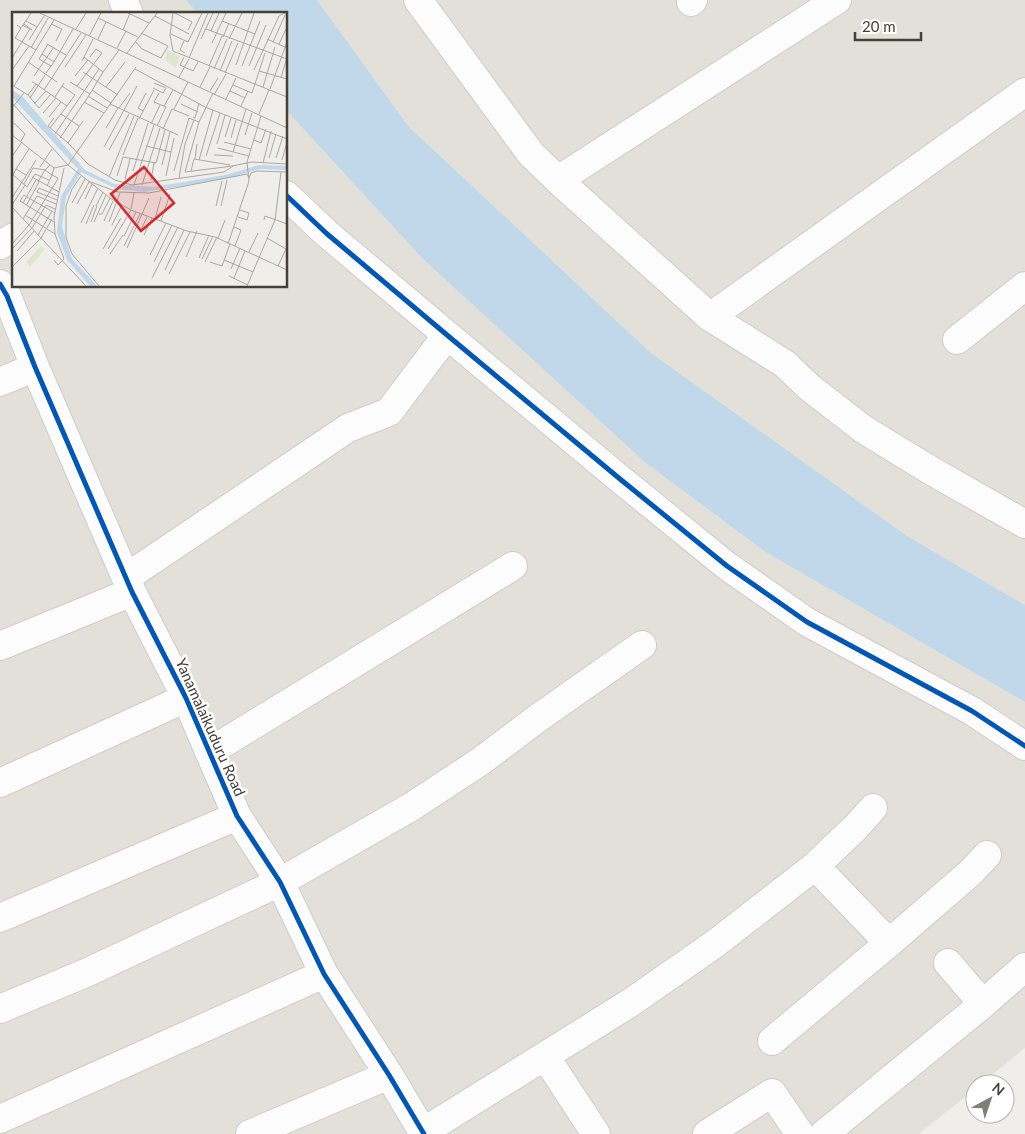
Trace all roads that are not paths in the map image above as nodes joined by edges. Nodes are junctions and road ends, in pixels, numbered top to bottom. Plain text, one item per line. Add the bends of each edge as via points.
1 (124, 0) edge
2 (418, 0) edge
3 (824, 3) edge
4 (128, 12) edge
5 (1025, 92) edge
6 (558, 180) junction
7 (288, 197) edge
8 (12, 238) edge
9 (0, 245) edge
10 (0, 284) edge
11 (1025, 286) edge
12 (710, 317) junction
13 (447, 334) junction
14 (957, 340) dead end
15 (35, 367) junction
16 (0, 382) edge
17 (1025, 524) edge
18 (512, 566) dead end
19 (130, 584) junction
20 (0, 646) edge
21 (642, 646) dead end
22 (186, 698) junction
23 (1025, 746) edge
24 (209, 752) junction
25 (0, 783) edge
26 (873, 808) dead end
27 (238, 816) junction
28 (987, 855) dead end
29 (815, 866) junction
30 (280, 882) junction
31 (0, 918) edge
32 (889, 943) junction
33 (948, 963) dead end
34 (1025, 967) edge
35 (324, 974) junction
36 (983, 1004) junction
37 (0, 1009) edge
38 (772, 1040) dead end
39 (544, 1056) junction
40 (389, 1075) junction
41 (0, 1120) edge
42 (423, 1133) edge
43 (250, 1134) edge
44 (596, 1134) edge
45 (707, 1134) edge
46 (800, 1134) edge
47 (824, 1134) edge

1 - 4 street
2 - 6 street via 531,154
3 - 6 street
5 - 12 street
6 - 12 street
7 - 13 street via 326,233
8 - 9 street
10 - 15 street, Yanamalaikuduru Road
11 - 14 street
12 - 17 street via 785,364 863,429
13 - 19 street via 389,412 348,428
13 - 23 street via 727,566 807,622 972,711
15 - 16 street
15 - 19 street, Yanamalaikuduru Road
18 - 24 street
19 - 20 street
19 - 22 street, Yanamalaikuduru Road
21 - 30 street via 411,807
22 - 24 street, Yanamalaikuduru Road
22 - 25 street
24 - 27 street, Yanamalaikuduru Road
26 - 29 street
27 - 30 street, Yanamalaikuduru Road
27 - 31 street
28 - 32 street via 970,874
29 - 32 street
29 - 39 street via 716,943
30 - 35 street, Yanamalaikuduru Road
30 - 37 street via 88,972
32 - 38 street
33 - 36 street
34 - 36 street
35 - 40 street, Yanamalaikuduru Road
35 - 41 street
36 - 47 street
39 - 42 street
39 - 44 street
40 - 42 street, Yanamalaikuduru Road
40 - 43 street
45 - 46 street via 772,1094

